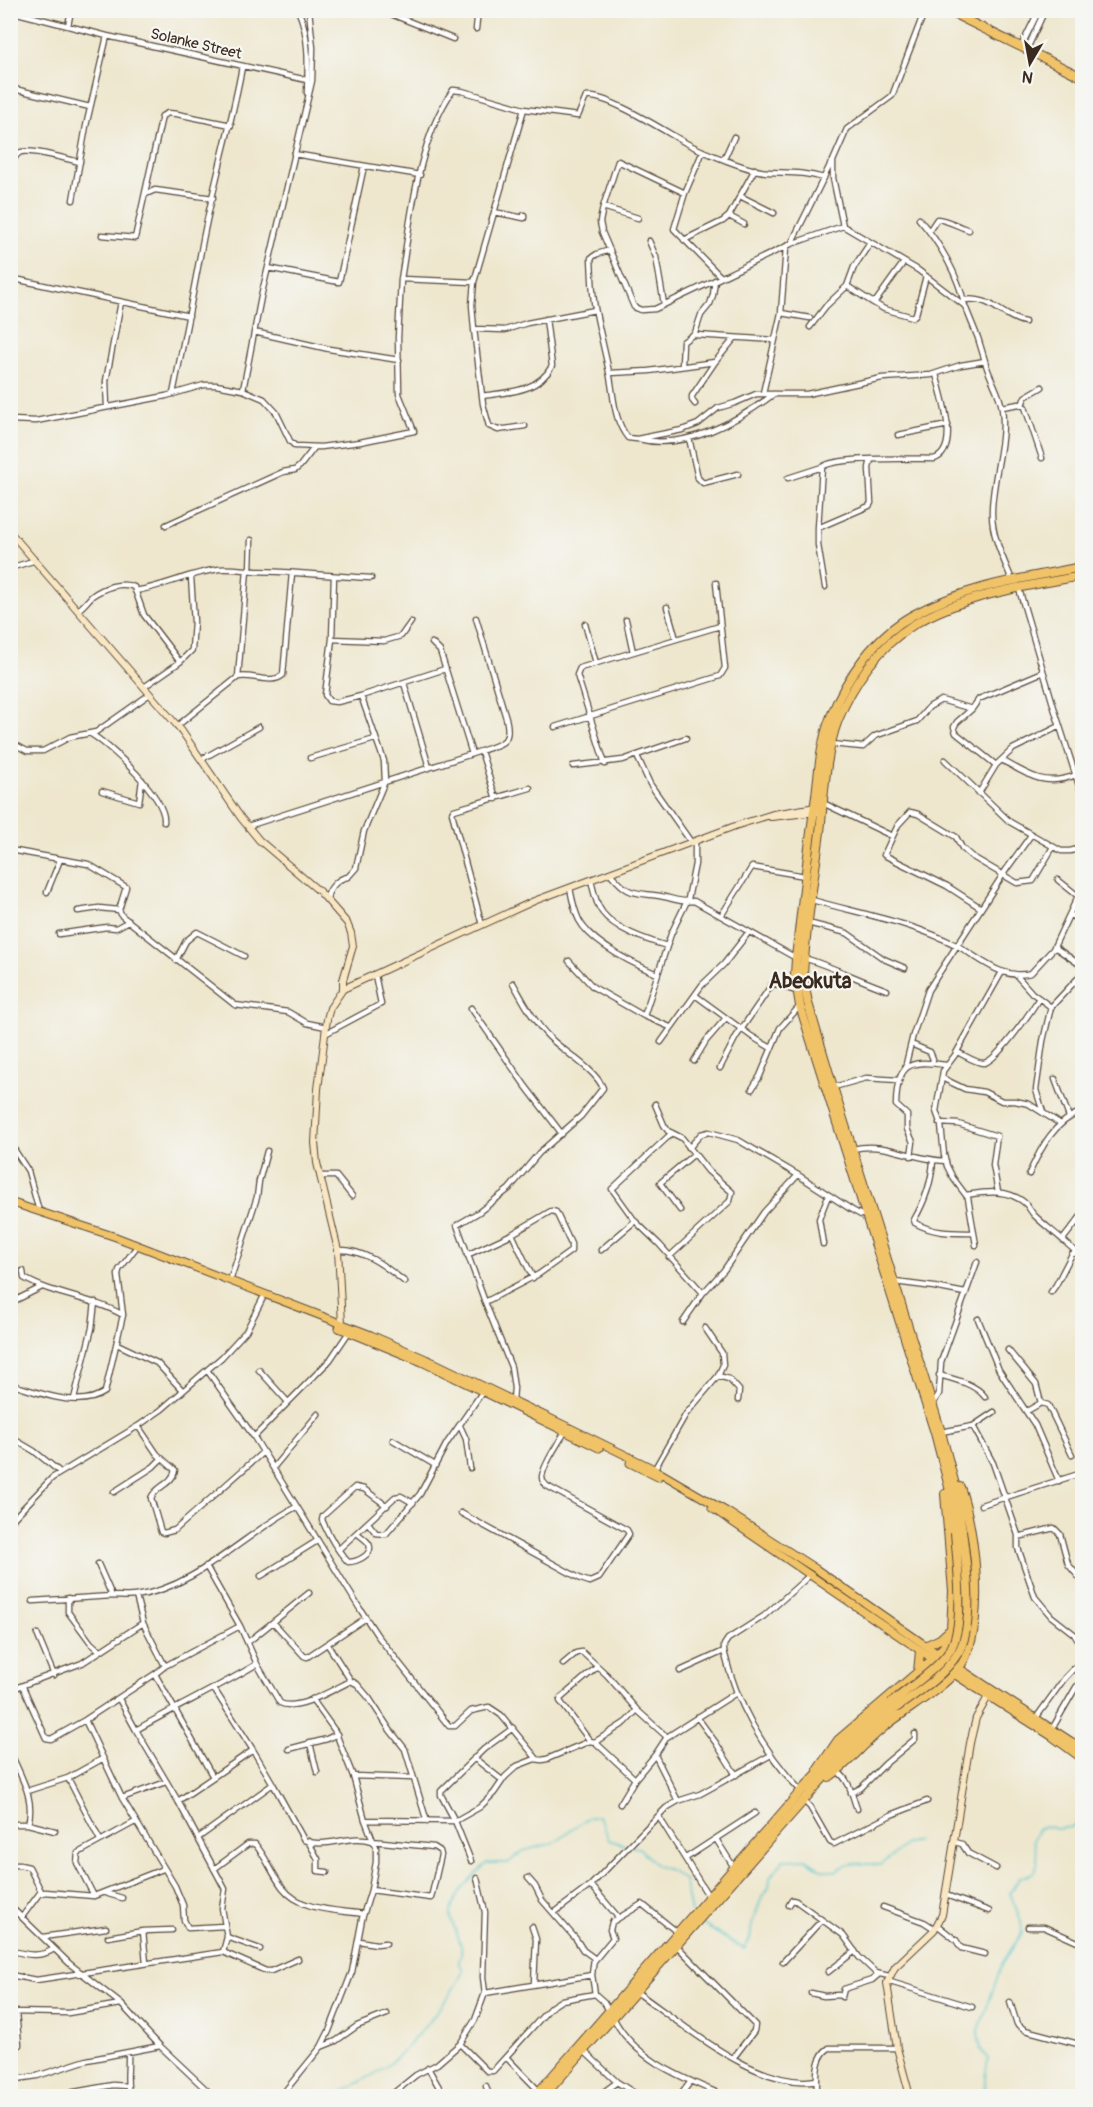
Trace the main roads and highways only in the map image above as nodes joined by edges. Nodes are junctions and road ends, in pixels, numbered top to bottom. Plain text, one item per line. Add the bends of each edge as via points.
1 (946, 10) edge
2 (956, 10) edge
3 (1024, 46) junction
4 (1083, 71) edge
5 (1083, 77) edge
6 (1083, 567) edge
7 (1083, 576) edge
8 (819, 808) junction
9 (800, 958) junction
10 (10, 1205) edge
11 (178, 1264) junction
12 (541, 1417) junction
13 (946, 1460) junction
14 (951, 1629) junction
15 (924, 1648) junction
16 (968, 1653) junction
17 (936, 1657) junction
18 (956, 1670) junction
19 (918, 1672) junction
20 (968, 1678) junction
21 (932, 1691) junction
22 (1083, 1749) edge
23 (1083, 1758) edge
24 (816, 1781) junction
25 (695, 1917) junction
26 (611, 2014) junction
27 (539, 2095) edge

1 - 3 highway
2 - 3 highway
3 - 4 highway
3 - 5 highway
6 - 8 highway via 956,595 911,616 884,636 849,680 831,717 823,742
7 - 8 highway via 981,597 913,625 889,643 868,667 838,720
8 - 9 highway via 812,900
8 - 9 highway via 805,876
9 - 13 highway via 808,1003 933,1403
9 - 13 highway via 800,1006
10 - 11 main road
10 - 11 main road via 39,1211
11 - 12 main road via 422,1362
11 - 12 main road via 391,1343
12 - 15 main road via 730,1519
12 - 15 main road via 654,1470 739,1519
13 - 14 highway via 953,1591
13 - 16 highway via 966,1504 977,1588
13 - 24 highway, bridge via 959,1531 968,1620 964,1642 939,1675 894,1706
14 - 15 highway
14 - 17 highway
15 - 17 main road
15 - 19 highway
16 - 18 highway
16 - 20 highway
17 - 18 highway
17 - 19 highway
18 - 20 highway
18 - 21 highway
19 - 24 highway via 838,1740 823,1760
20 - 21 highway
20 - 22 highway
20 - 23 highway
21 - 24 highway via 883,1728 838,1772
24 - 25 highway via 804,1801
24 - 25 highway via 801,1791
25 - 26 highway via 678,1932
25 - 26 highway via 676,1945
26 - 27 highway

